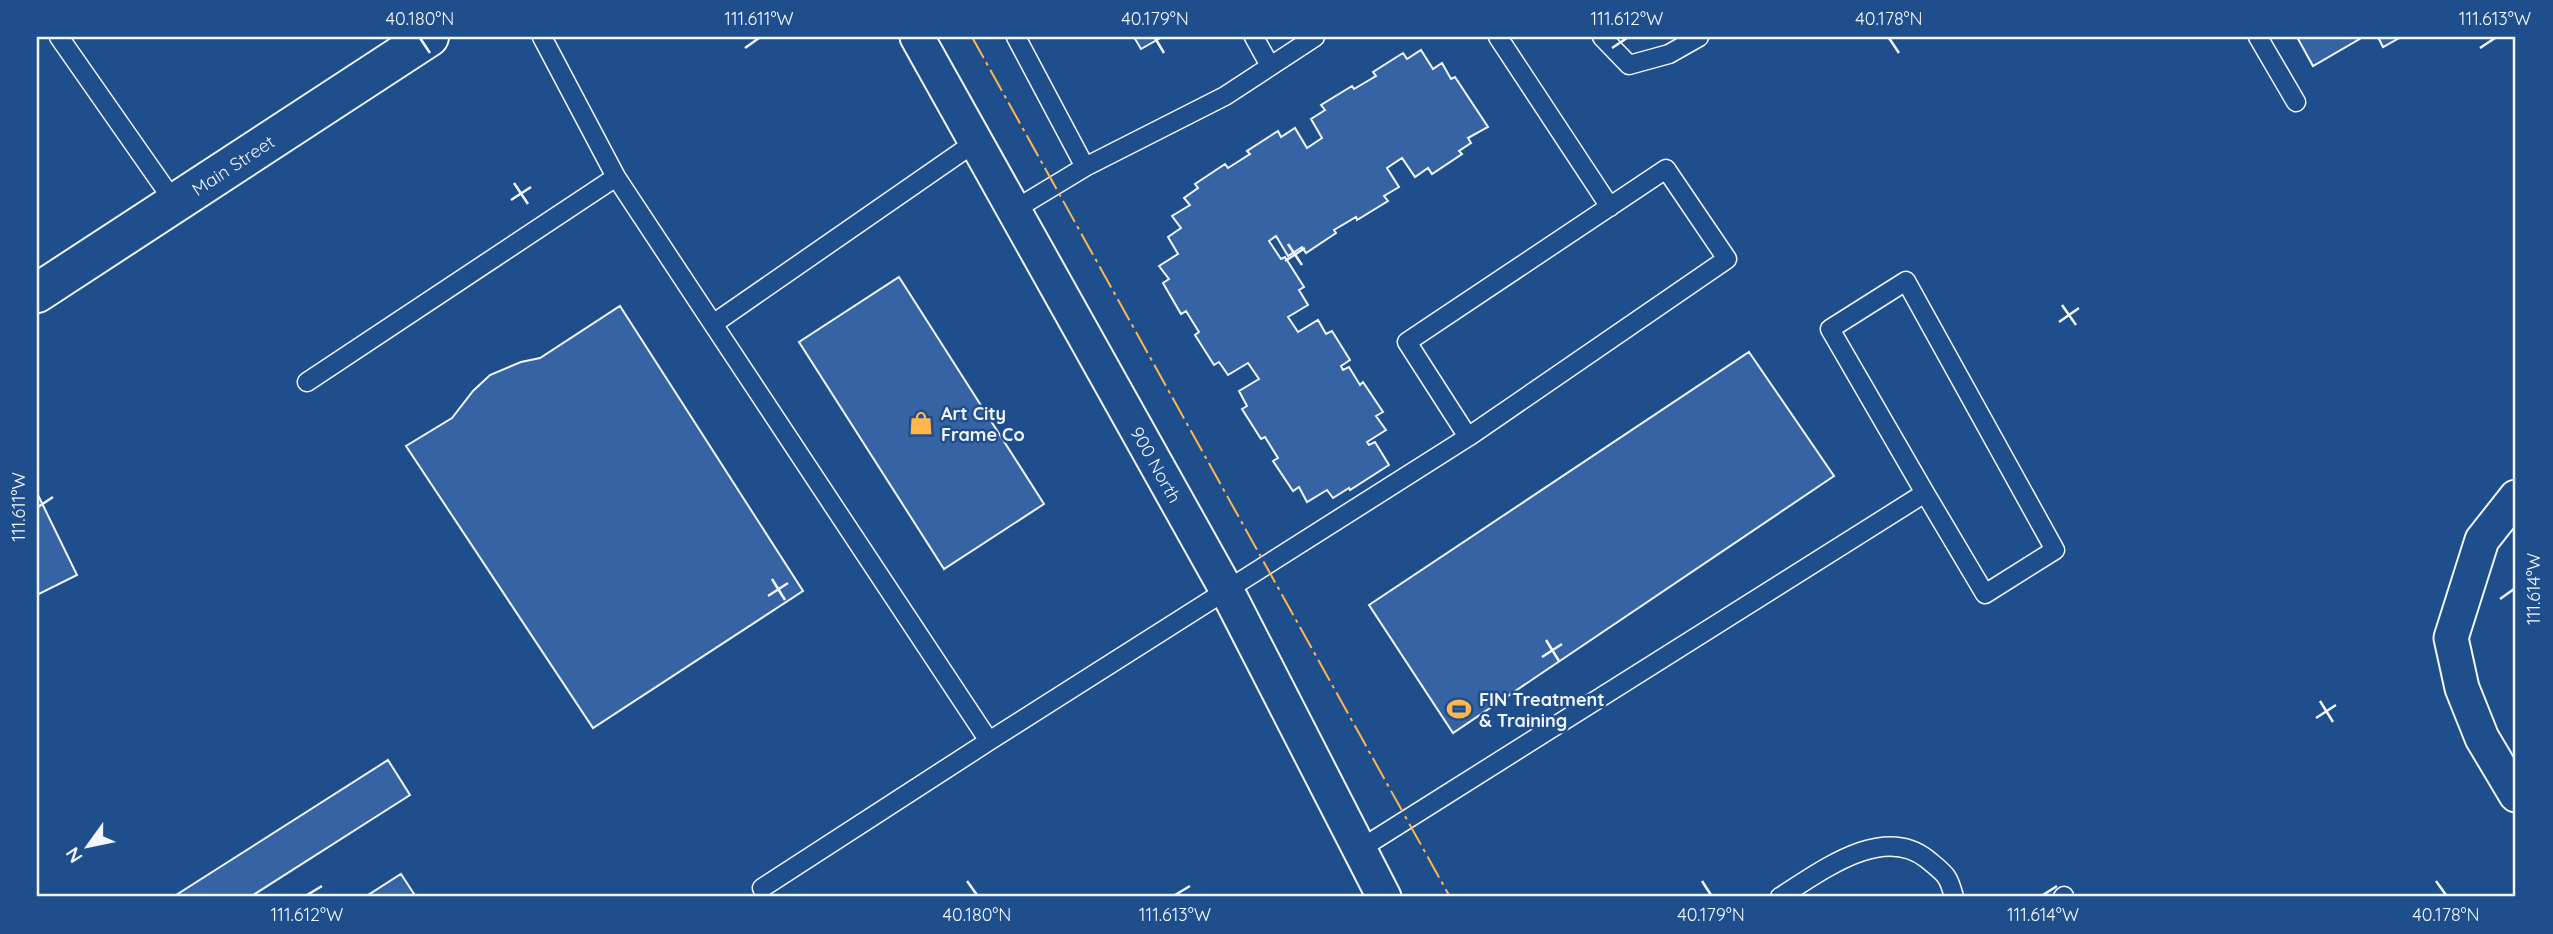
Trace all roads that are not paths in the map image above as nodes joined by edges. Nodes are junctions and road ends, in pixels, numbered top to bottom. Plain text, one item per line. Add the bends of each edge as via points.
1 (59, 37) edge
2 (429, 37) edge
3 (542, 37) edge
4 (916, 37) edge
5 (1016, 37) edge
6 (1254, 37) edge
7 (1315, 37) edge
8 (1498, 37) edge
9 (1602, 37) edge
10 (1699, 37) edge
11 (2258, 37) edge
12 (1270, 66) junction
13 (2296, 102) dead end
14 (977, 141) junction
15 (1085, 167) junction
16 (616, 177) junction
17 (175, 203) junction
18 (1610, 207) junction
19 (1014, 210) junction
20 (37, 293) edge
21 (713, 324) junction
22 (307, 382) dead end
23 (1468, 437) junction
24 (1925, 493) junction
25 (2516, 497) edge
26 (1226, 589) junction
27 (989, 741) junction
28 (2516, 795) edge
29 (1360, 849) junction
30 (762, 888) dead end
31 (1384, 897) edge
32 (1780, 897) edge
33 (1954, 897) edge

1 - 17 lane
2 - 17 main road, Main Street
3 - 16 lane
4 - 14 street, 900 North
5 - 15 lane
6 - 12 lane
7 - 12 lane
8 - 18 lane
9 - 10 lane via 1629,65 1669,54
11 - 13 lane
12 - 15 lane via 1225,96
14 - 19 street, 900 North
14 - 21 lane
15 - 19 lane
16 - 21 lane
16 - 22 lane
17 - 20 main road, Main Street
18 - 23 lane via 1407,342
18 - 23 lane via 1666,169 1727,259
19 - 26 street, 900 North
21 - 27 lane
23 - 26 lane
24 - 24 lane via 1830,329 1906,281 2055,550 1985,594
24 - 29 lane
25 - 28 street via 2482,540 2451,638 2462,688 2482,738
26 - 27 lane
26 - 29 street, 900 North
27 - 30 lane
29 - 31 street, 900 North
32 - 33 lane via 1845,856 1888,846 1915,849 1949,877

